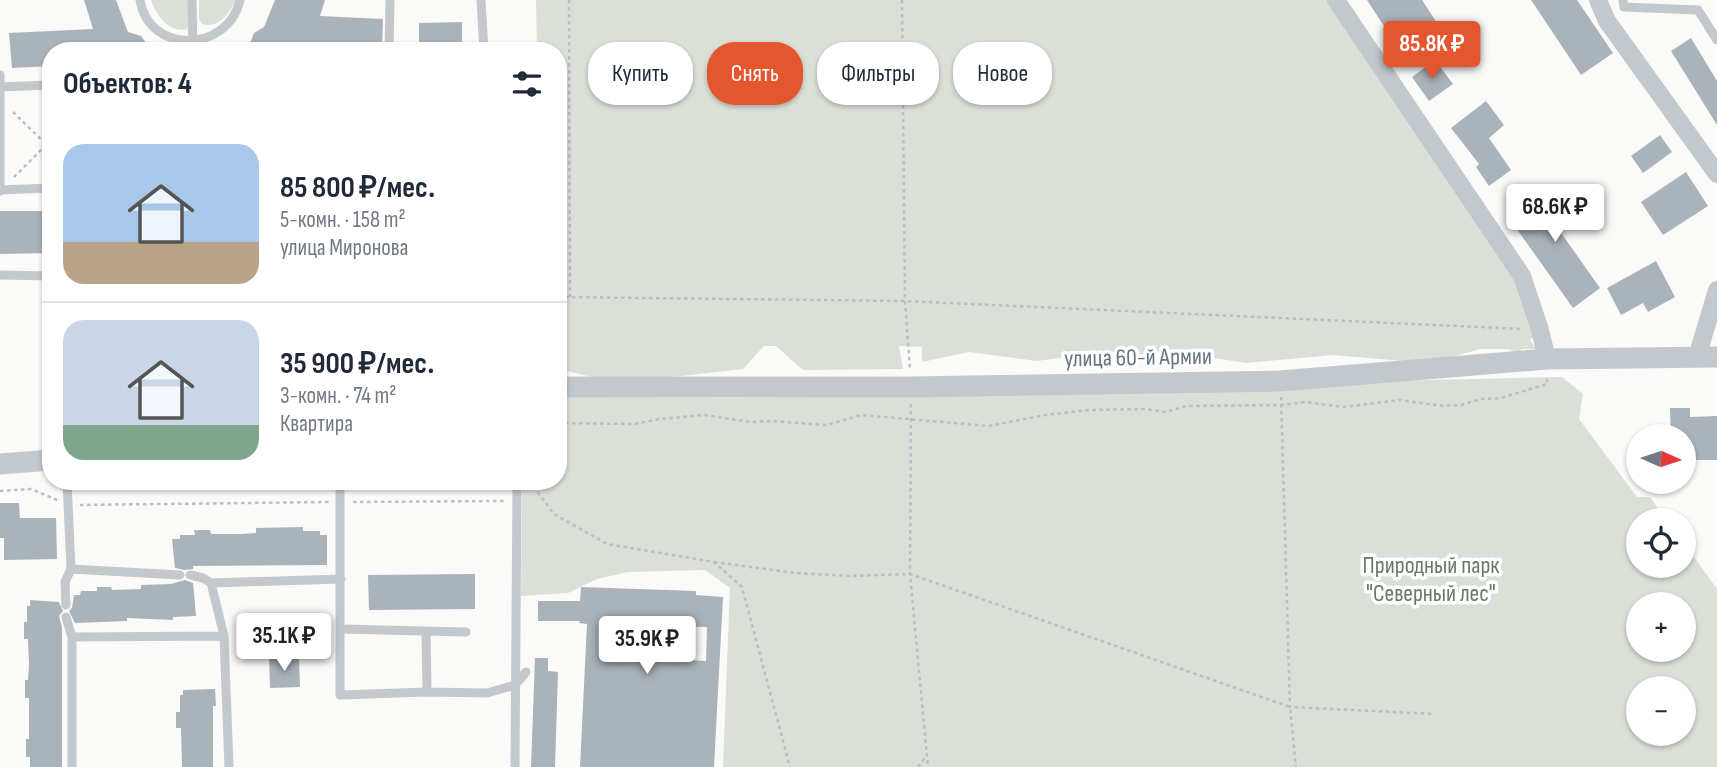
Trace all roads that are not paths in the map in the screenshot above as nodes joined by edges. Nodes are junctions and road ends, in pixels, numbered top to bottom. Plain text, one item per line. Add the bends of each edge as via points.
1 (140, 0) edge
2 (192, 0) edge
3 (240, 0) edge
4 (390, 0) edge
5 (481, 0) edge
6 (1336, 0) edge
7 (1598, 0) edge
8 (1623, 0) edge
9 (1717, 40) edge
10 (183, 42) edge
11 (192, 42) edge
12 (200, 42) edge
13 (389, 42) edge
14 (483, 42) edge
15 (0, 75) edge
16 (42, 85) edge
17 (1, 87) edge
18 (0, 99) edge
19 (1717, 174) edge
20 (42, 188) edge
21 (0, 190) edge
22 (0, 275) edge
23 (42, 276) edge
24 (1717, 290) edge
25 (1707, 357) edge
26 (1547, 359) junction
27 (567, 387) edge
28 (42, 461) edge
29 (0, 464) edge
30 (67, 490) edge
31 (341, 490) edge
32 (517, 490) edge
33 (71, 569) junction
34 (341, 579) junction
35 (211, 583) junction
36 (66, 605) dead end
37 (66, 617) dead end
38 (341, 629) junction
39 (426, 632) junction
40 (466, 632) dead end
41 (224, 636) junction
42 (72, 637) junction
43 (526, 672) dead end
44 (515, 685) junction
45 (427, 692) junction
46 (72, 767) edge
47 (229, 767) edge
48 (515, 767) edge

1 - 10 lane via 149,21
2 - 11 lane
3 - 12 lane via 222,30
4 - 13 lane
5 - 14 lane
6 - 26 street via 1522,276
7 - 19 street via 1607,21
8 - 9 lane via 1624,7 1698,10
15 - 17 lane
16 - 17 lane
17 - 18 lane
18 - 21 lane
20 - 21 lane
22 - 23 lane
24 - 25 street
25 - 26 street, улица 60-й Армии
26 - 27 street, улица 60-й Армии via 1280,381
28 - 29 street
30 - 33 lane
31 - 34 lane
32 - 44 lane
33 - 35 lane via 185,575
33 - 36 lane via 65,582
34 - 35 lane
34 - 38 lane
35 - 41 lane
37 - 42 lane
38 - 39 lane
38 - 45 lane via 340,695
39 - 40 lane
39 - 45 lane
41 - 42 lane
41 - 47 lane
42 - 46 lane
43 - 44 lane
44 - 45 lane via 487,693
44 - 48 lane

